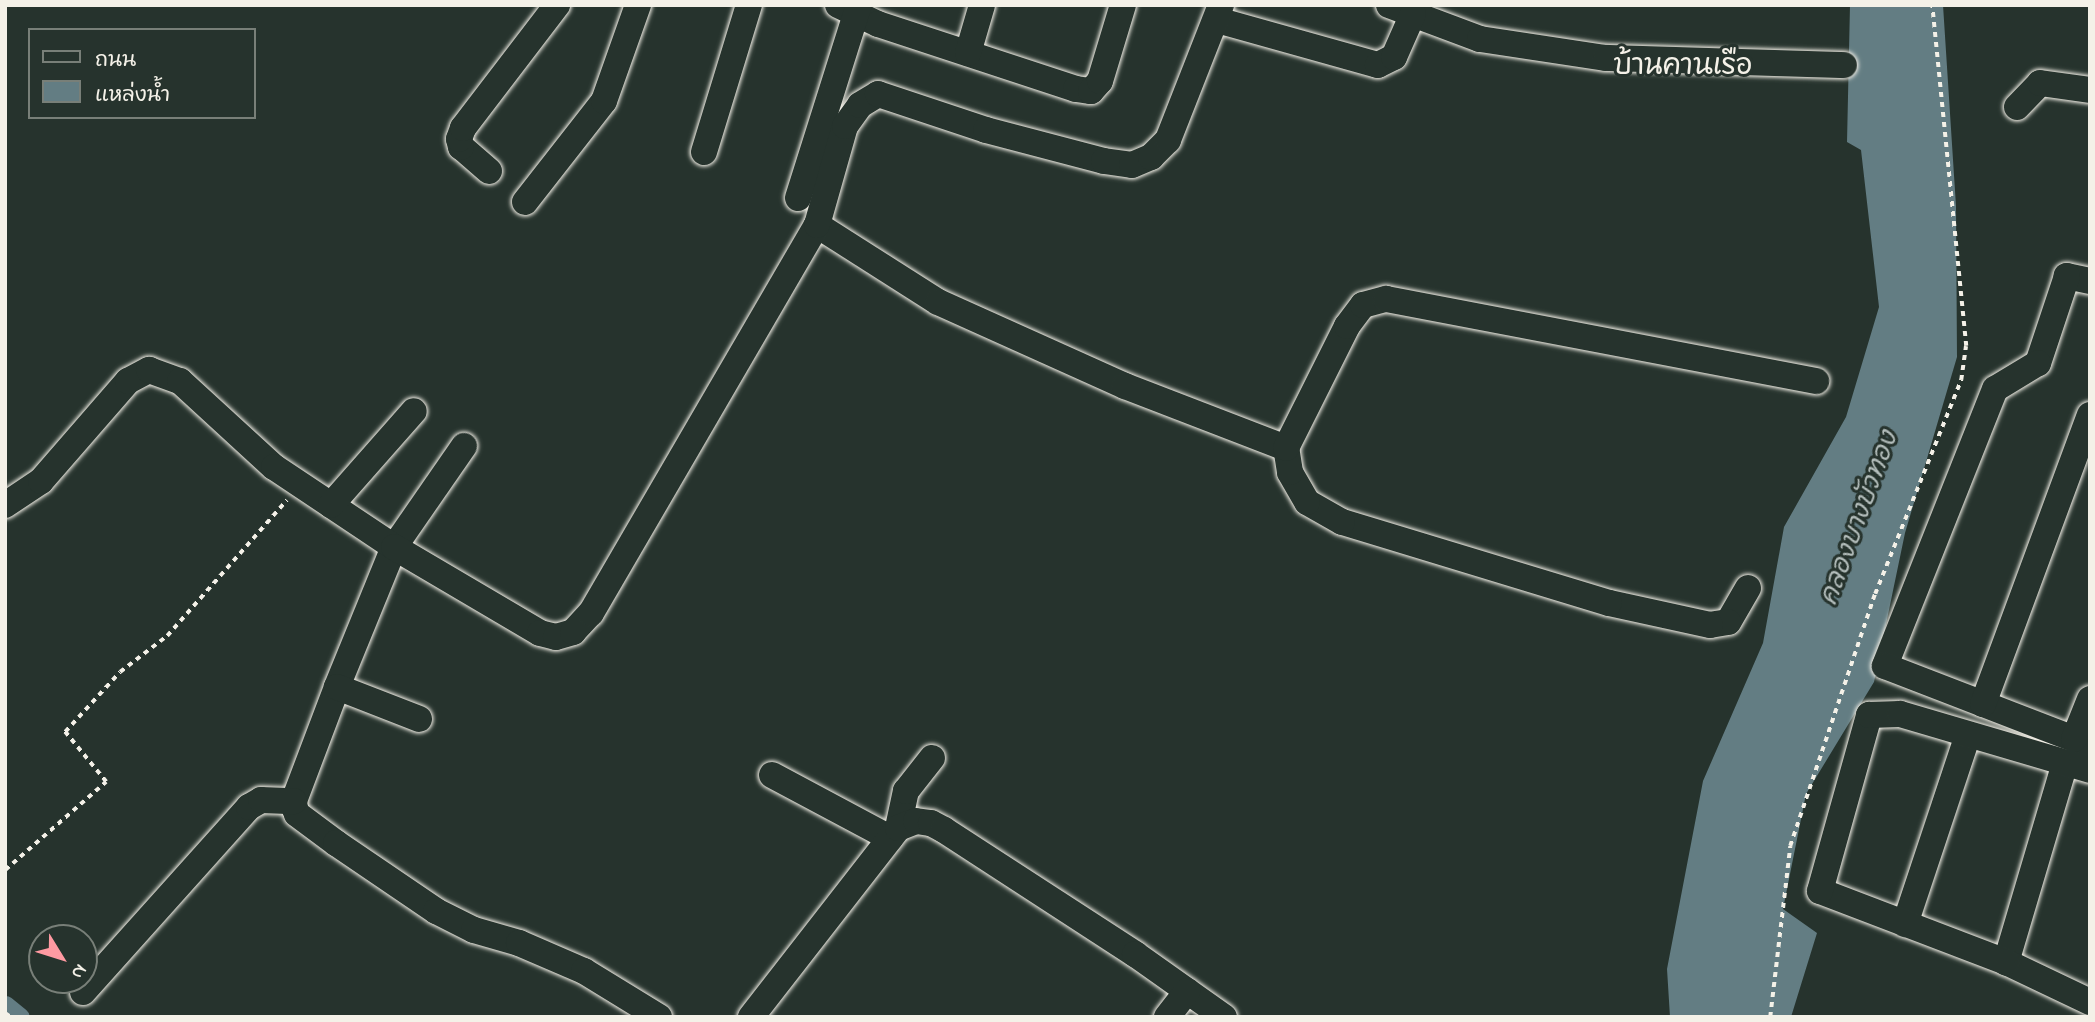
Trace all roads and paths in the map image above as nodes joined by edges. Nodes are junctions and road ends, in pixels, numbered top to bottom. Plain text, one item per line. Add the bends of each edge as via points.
1 (557, 5) edge
2 (638, 5) edge
3 (749, 5) edge
4 (982, 5) edge
5 (1123, 5) edge
6 (1932, 5) edge
7 (851, 8) edge
8 (1401, 10) edge
9 (1219, 13) edge
10 (968, 53) junction
11 (1844, 65) dead end
12 (2090, 90) edge
13 (2017, 107) dead end
14 (704, 152) dead end
15 (489, 171) dead end
16 (798, 198) dead end
17 (526, 202) dead end
18 (817, 225) junction
19 (2090, 281) edge
20 (1816, 381) dead end
21 (414, 411) dead end
22 (2090, 415) edge
23 (464, 446) dead end
24 (1286, 448) junction
25 (300, 485) junction
26 (5, 505) edge
27 (331, 505) junction
28 (394, 547) junction
29 (1748, 587) dead end
30 (337, 687) junction
31 (2090, 699) edge
32 (1983, 704) junction
33 (419, 719) dead end
34 (1968, 735) junction
35 (2080, 754) edge
36 (932, 758) dead end
37 (772, 775) dead end
38 (294, 801) junction
39 (894, 833) junction
40 (5, 870) edge
41 (1906, 924) junction
42 (2006, 962) junction
43 (98, 975) edge
44 (1186, 991) junction
45 (2090, 1002) edge
46 (5, 1013) edge
47 (10, 1017) edge
48 (659, 1017) edge
49 (751, 1017) edge
50 (1167, 1017) edge
51 (1224, 1017) edge
52 (1770, 1017) edge

1 - 15 street via 463,128 461,147
2 - 17 street via 604,101
3 - 14 street
4 - 10 street
5 - 10 street via 1100,81 1091,91
6 - 52 path via 1965,358 1961,380 1875,594 1790,846
7 - 10 street
7 - 16 street
8 - 9 street via 1394,57 1378,65
8 - 11 street via 1480,39 1606,58
9 - 18 street via 1168,140 1151,157 1132,165 1104,161 986,130 878,94 860,105 845,125
12 - 13 street via 2040,83
18 - 24 street via 938,302 1125,386
18 - 28 street via 598,601 573,632 556,637 540,633
19 - 32 street via 2067,276 2038,363 1995,389 1885,666
20 - 24 street via 1386,299 1363,305 1347,326
21 - 27 street
22 - 32 street
23 - 28 street
24 - 29 street via 1290,472 1307,502 1342,522 1609,603 1710,625 1728,622
25 - 26 street via 180,381 149,370 128,381 41,481
25 - 27 street
25 - 40 path via 167,636 120,672 65,733 106,782
27 - 28 street
28 - 30 street
30 - 33 street
30 - 38 street
31 - 35 street
32 - 35 street
34 - 35 street
34 - 41 street
34 - 41 street via 1900,715 1869,715 1820,891
35 - 42 street
36 - 39 street via 906,792
37 - 39 street
38 - 43 street via 261,800 249,807
38 - 48 street via 297,814 436,911 584,971
39 - 44 street via 916,821 944,830
39 - 49 street
41 - 42 street
42 - 45 street
44 - 50 street
44 - 51 street
46 - 47 path

